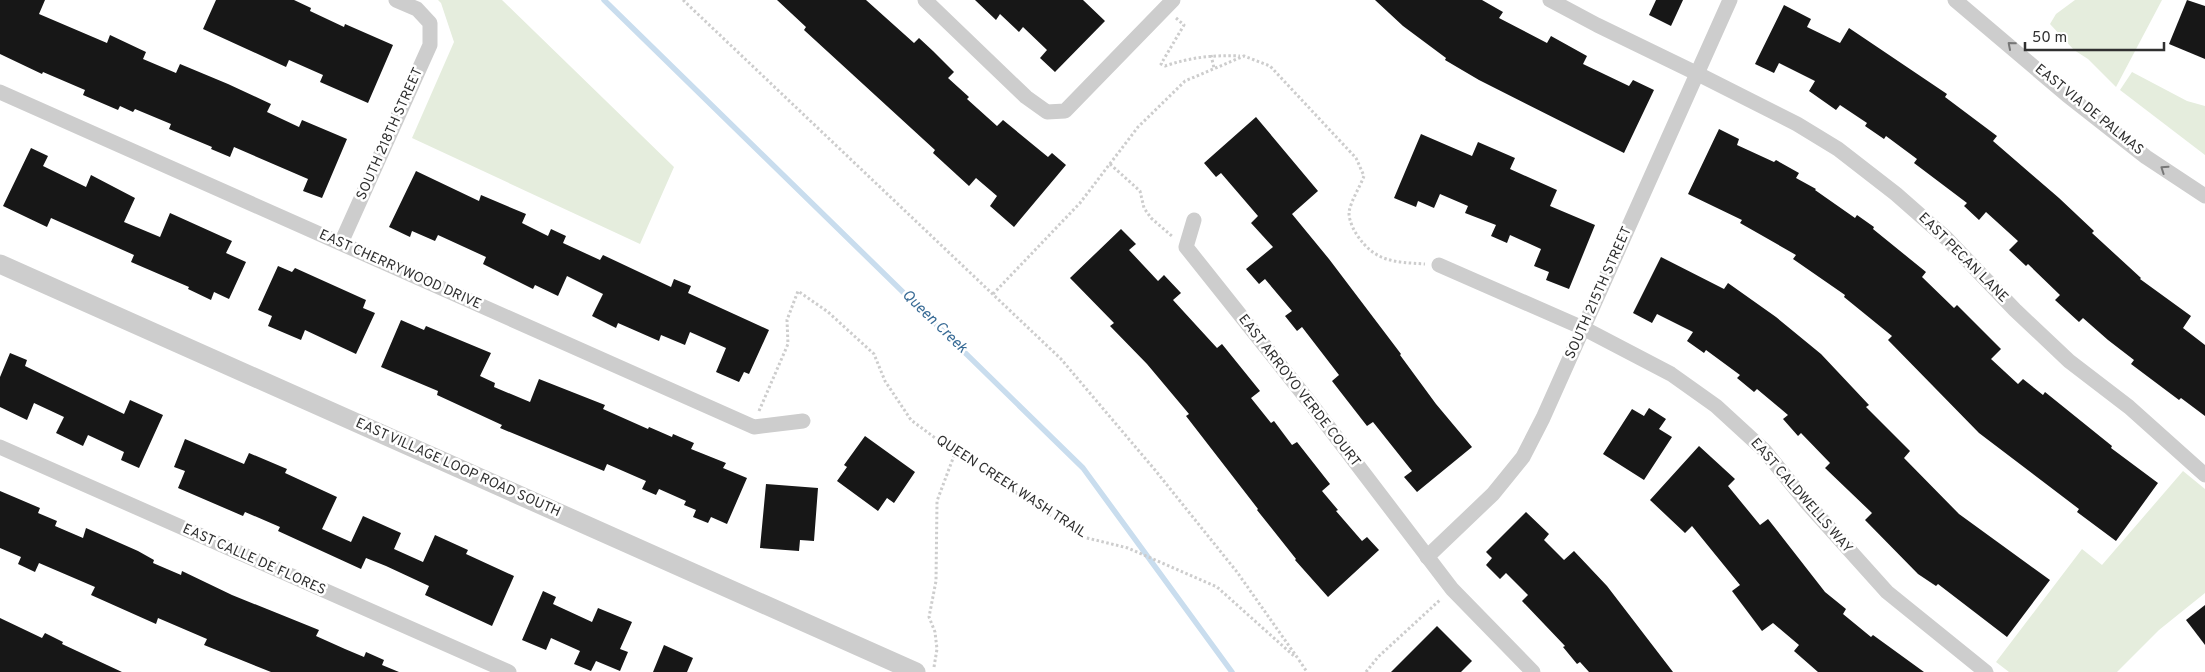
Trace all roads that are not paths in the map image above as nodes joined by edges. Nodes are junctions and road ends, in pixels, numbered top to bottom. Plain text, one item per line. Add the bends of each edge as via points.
1 (396, 0) edge
2 (925, 0) edge
3 (1550, 0) edge
4 (1730, 0) edge
5 (1955, 0) edge
6 (1169, 4) edge
7 (1698, 74) junction
8 (0, 92) edge
9 (2205, 196) edge
10 (1194, 220) dead end
11 (341, 244) junction
12 (0, 264) edge
13 (1439, 265) road end
14 (1583, 328) junction
15 (803, 422) dead end
16 (0, 447) edge
17 (2205, 475) edge
18 (1427, 557) junction
19 (509, 672) edge
20 (916, 672) edge
21 (1533, 672) edge
22 (1986, 672) edge

1 - 11 street, SOUTH 218TH STREET via 417,9 430,23 430,45
2 - 6 street via 1026,97 1047,112 1065,111
3 - 7 street, EAST PECAN LANE
4 - 7 street, SOUTH 215TH STREET
9 -> 5 street, EAST VIA DE PALMAS via 2139,151 2067,95
7 - 14 street, SOUTH 215TH STREET
7 - 17 street, EAST PECAN LANE via 1797,124 1838,149 1896,194 1946,238 2069,361 2129,407
8 - 11 street, EAST CHERRYWOOD DRIVE
10 - 18 street, EAST ARROYO VERDE COURT via 1186,247
11 - 15 street, EAST CHERRYWOOD DRIVE via 754,427
12 - 20 street, EAST VILLAGE LOOP ROAD SOUTH
13 - 14 street, EAST CALDWELLS WAY
14 - 18 street, SOUTH 215TH STREET via 1523,456 1493,494
14 - 22 street, EAST CALDWELLS WAY via 1672,374 1716,406 1764,450 1887,592
16 - 19 street, EAST CALLE DE FLORES
18 - 21 street, EAST ARROYO VERDE COURT via 1452,589

